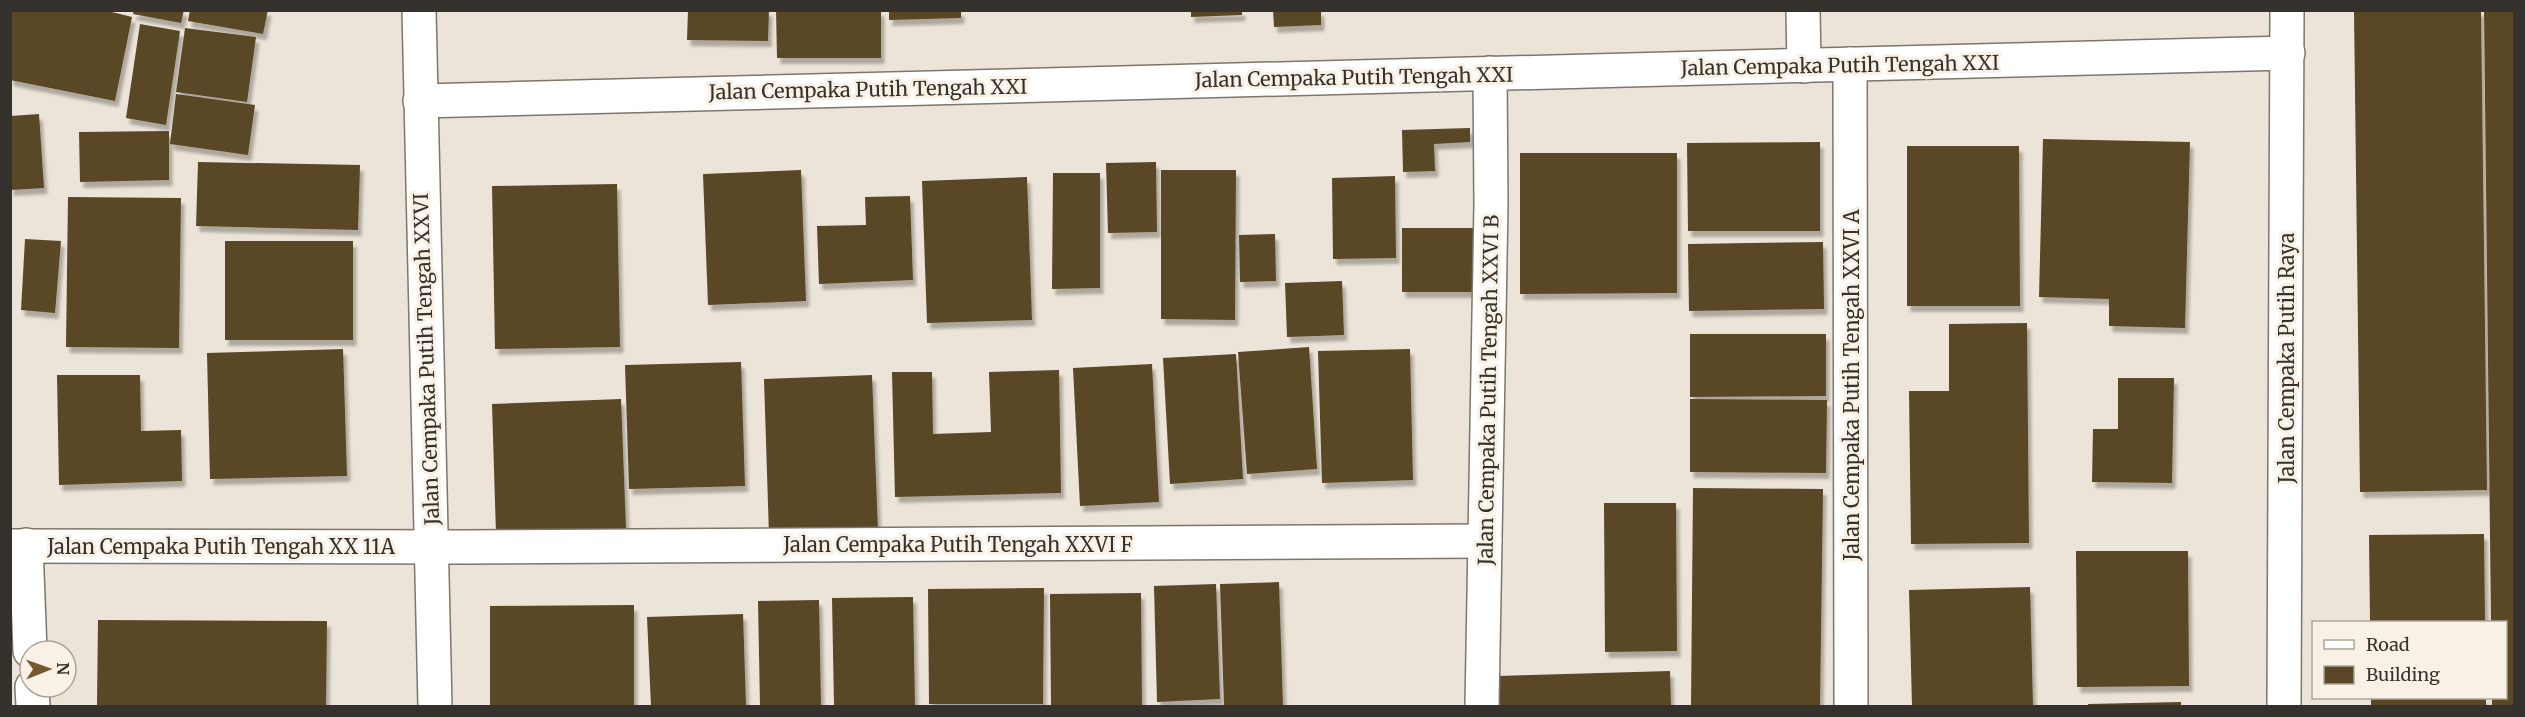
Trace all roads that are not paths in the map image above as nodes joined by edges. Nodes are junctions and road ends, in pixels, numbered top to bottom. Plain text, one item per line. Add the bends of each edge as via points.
1 (419, 10) edge
2 (1803, 10) edge
3 (2287, 10) edge
4 (2288, 53) junction
5 (1850, 64) junction
6 (1804, 66) junction
7 (1491, 74) junction
8 (420, 101) junction
9 (1485, 541) junction
10 (18, 545) edge
11 (431, 547) junction
12 (29, 639) edge
13 (435, 706) edge
14 (1482, 706) edge
15 (1851, 706) edge
16 (2284, 706) edge

1 - 8 street, Jalan Cempaka Putih Tengah XXVI
2 - 6 street
3 - 4 street, Jalan Cempaka Putih Raya
4 - 5 street, Jalan Cempaka Putih Tengah XXI
4 - 16 street, Jalan Cempaka Putih Raya
5 - 6 street, Jalan Cempaka Putih Tengah XXI
5 - 15 street, Jalan Cempaka Putih Tengah XXVI A
6 - 7 street, Jalan Cempaka Putih Tengah XXI
7 - 8 street, Jalan Cempaka Putih Tengah XXI
7 - 9 street, Jalan Cempaka Putih Tengah XXVI B
8 - 11 street, Jalan Cempaka Putih Tengah XXVI
9 - 11 street, Jalan Cempaka Putih Tengah XXVI F
9 - 14 street, Jalan Cempaka Putih Tengah XXVI B
10 - 11 street, Jalan Cempaka Putih Tengah XX 11A
10 - 12 street
11 - 13 street, Jalan Cempaka Putih Tengah XXVI

